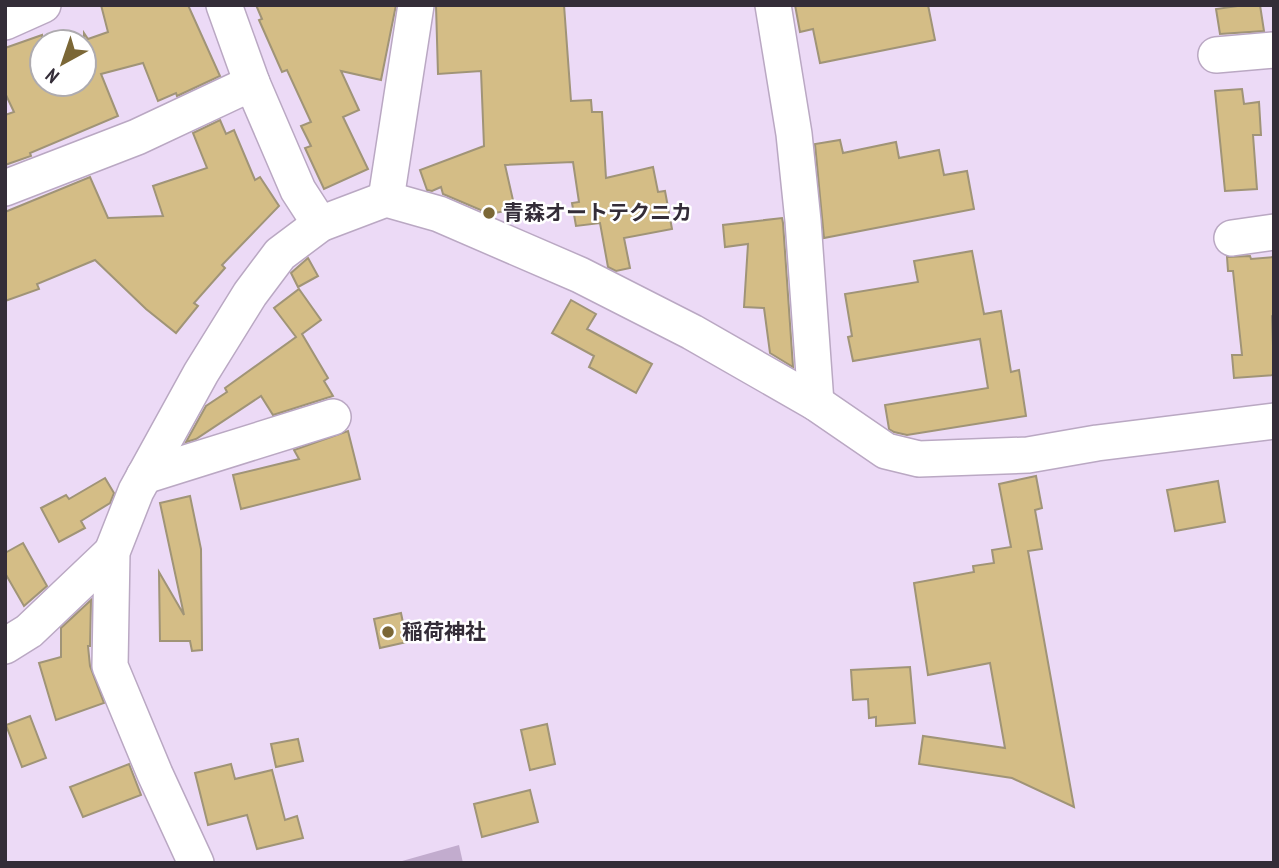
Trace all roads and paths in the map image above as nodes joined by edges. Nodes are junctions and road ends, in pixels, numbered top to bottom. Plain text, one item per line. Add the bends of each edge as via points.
1 (224, 5) edge
2 (416, 5) edge
3 (773, 5) edge
4 (1274, 50) edge
5 (1216, 55) dead end
6 (253, 83) junction
7 (5, 188) edge
8 (386, 199) junction
9 (320, 224) junction
10 (1274, 232) edge
11 (1231, 238) dead end
12 (816, 403) junction
13 (333, 417) dead end
14 (1274, 421) edge
15 (144, 476) junction
16 (112, 552) junction
17 (5, 646) edge
18 (196, 863) edge

1 - 6 street
2 - 8 street
3 - 12 street via 794,134
4 - 5 street
6 - 7 street via 137,137
6 - 9 street via 298,190
8 - 9 street
8 - 12 street via 439,214 580,275 692,331
9 - 15 street via 280,254 250,294
10 - 11 street
12 - 14 street via 886,451 919,458 1028,455
13 - 15 street
15 - 16 street
16 - 17 street via 29,631
16 - 18 street via 110,666

